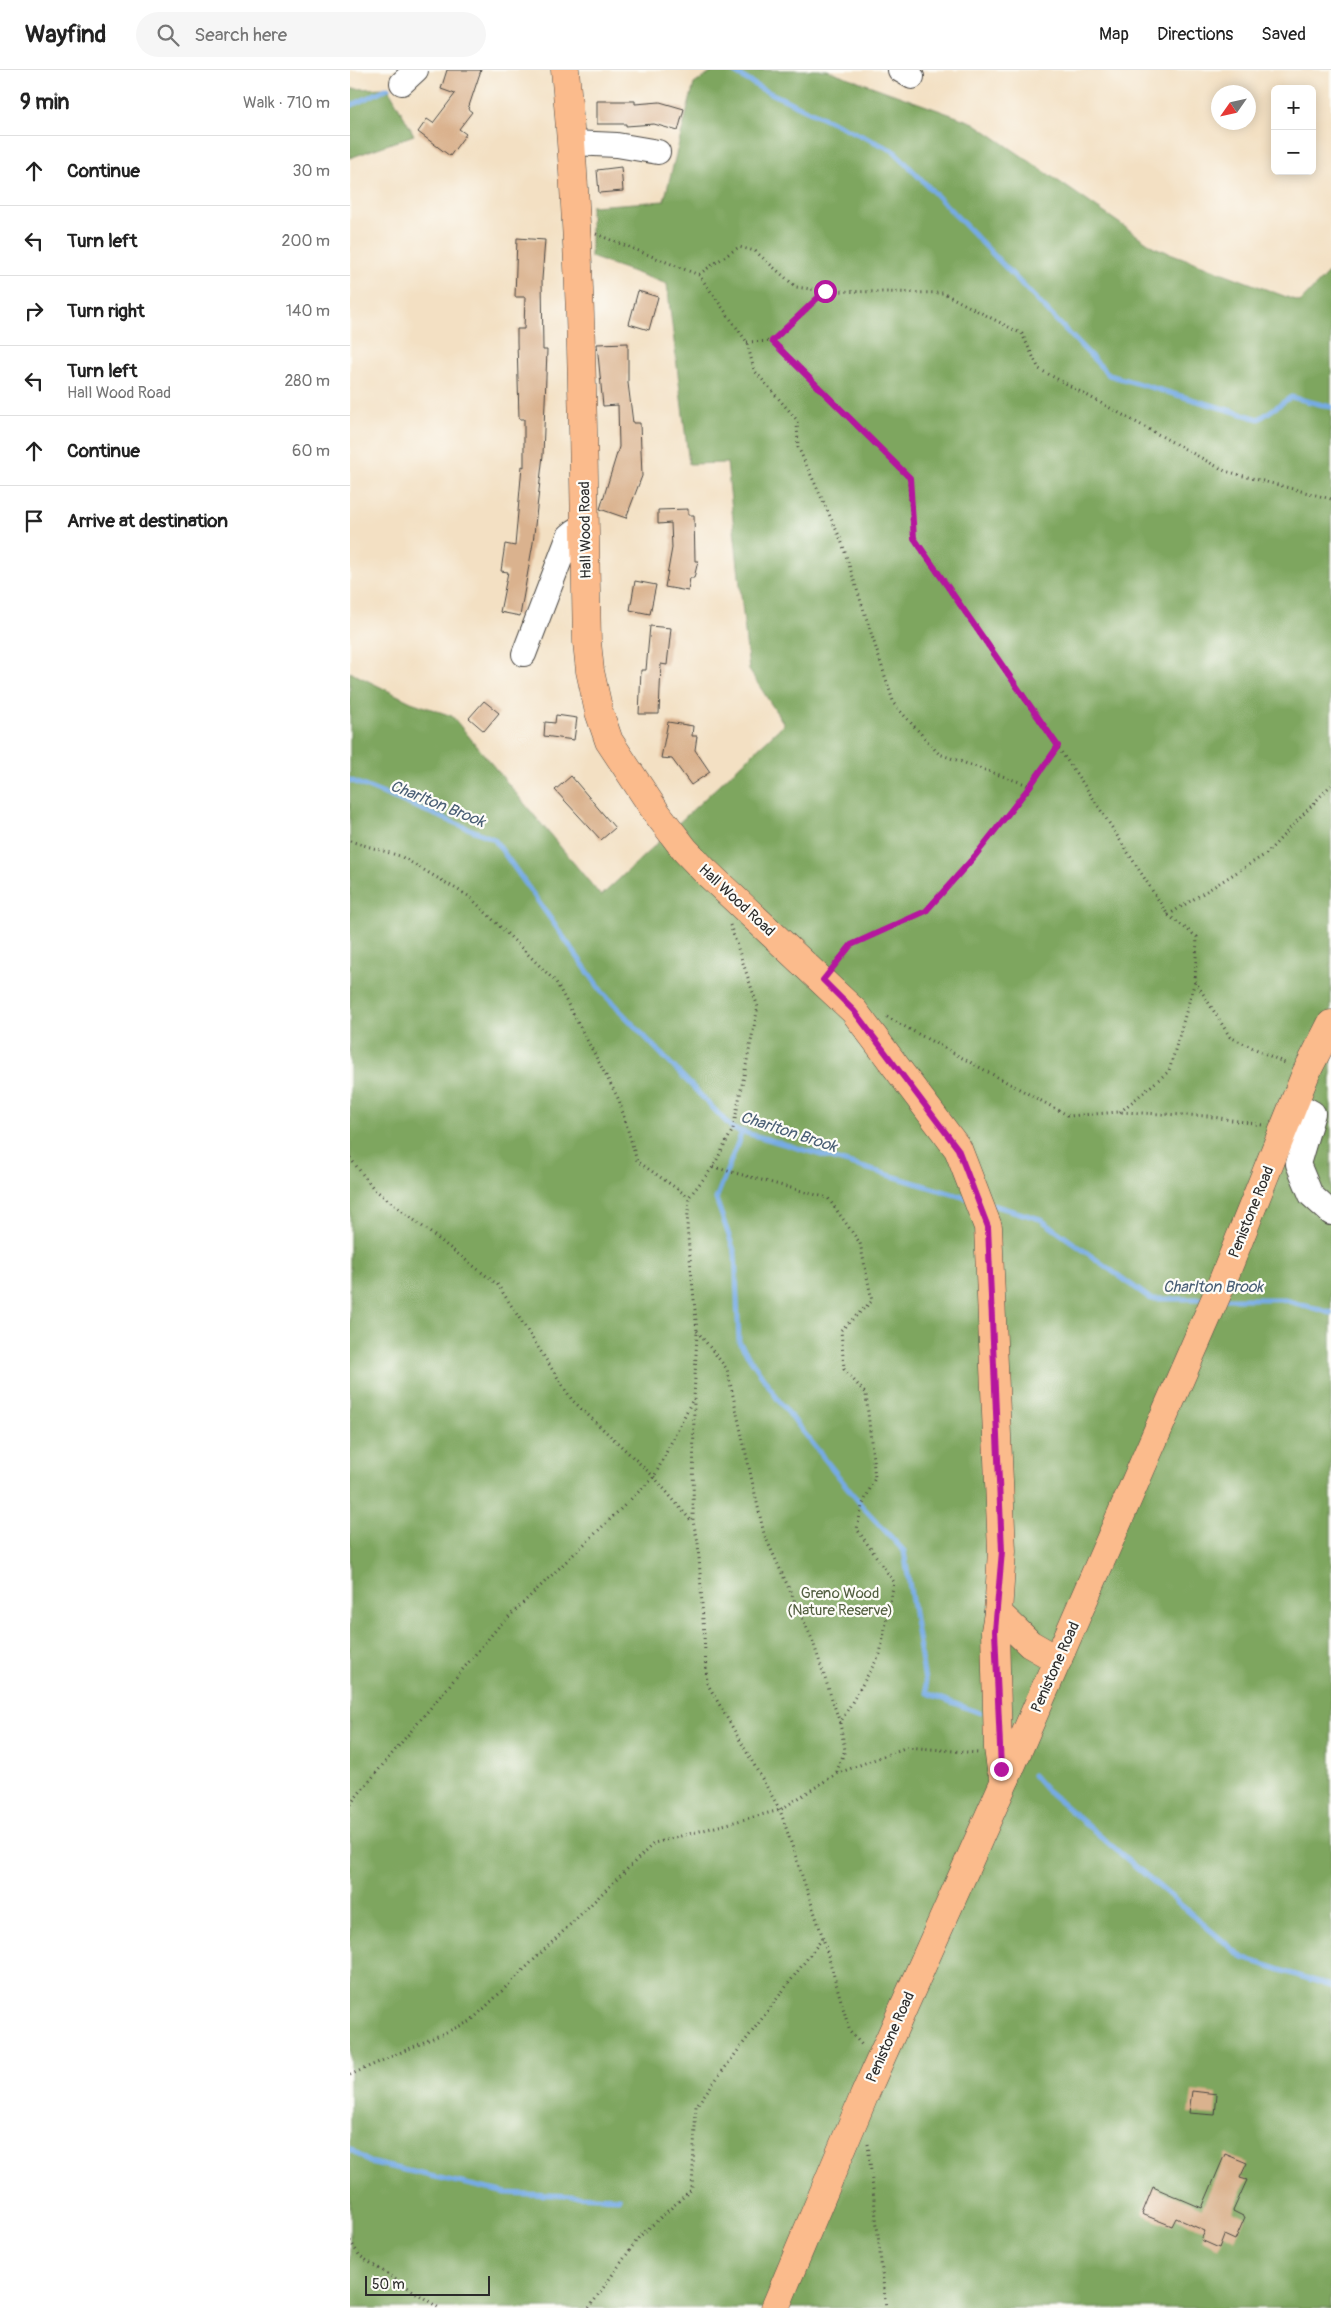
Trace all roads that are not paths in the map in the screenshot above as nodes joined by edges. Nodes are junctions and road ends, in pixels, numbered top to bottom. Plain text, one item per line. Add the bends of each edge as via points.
1 (565, 70) edge
2 (572, 143) junction
3 (658, 152) dead end
4 (585, 528) junction
5 (524, 654) dead end
6 (1331, 1024) edge
7 (1313, 1114) edge
8 (1331, 1213) edge
9 (998, 1613) junction
10 (1058, 1660) junction
11 (1006, 1778) junction
12 (775, 2308) edge

1 - 2 main road, Hall Wood Road
2 - 3 street via 617,145
2 - 4 main road, Hall Wood Road via 578,233
4 - 5 street via 569,536
4 - 9 main road, Hall Wood Road via 590,671 609,741 685,850 854,1011 958,1149 988,1227 1002,1551
6 - 7 main road, Penistone Road via 1306,1073
7 - 8 street via 1298,1164 1311,1195
7 - 10 main road, Penistone Road via 1285,1129 1219,1290
9 - 10 main road via 1030,1644
9 - 11 main road, Hall Wood Road via 995,1631 998,1748 1001,1769
10 - 11 main road, Penistone Road
11 - 12 main road, Penistone Road via 878,2064

